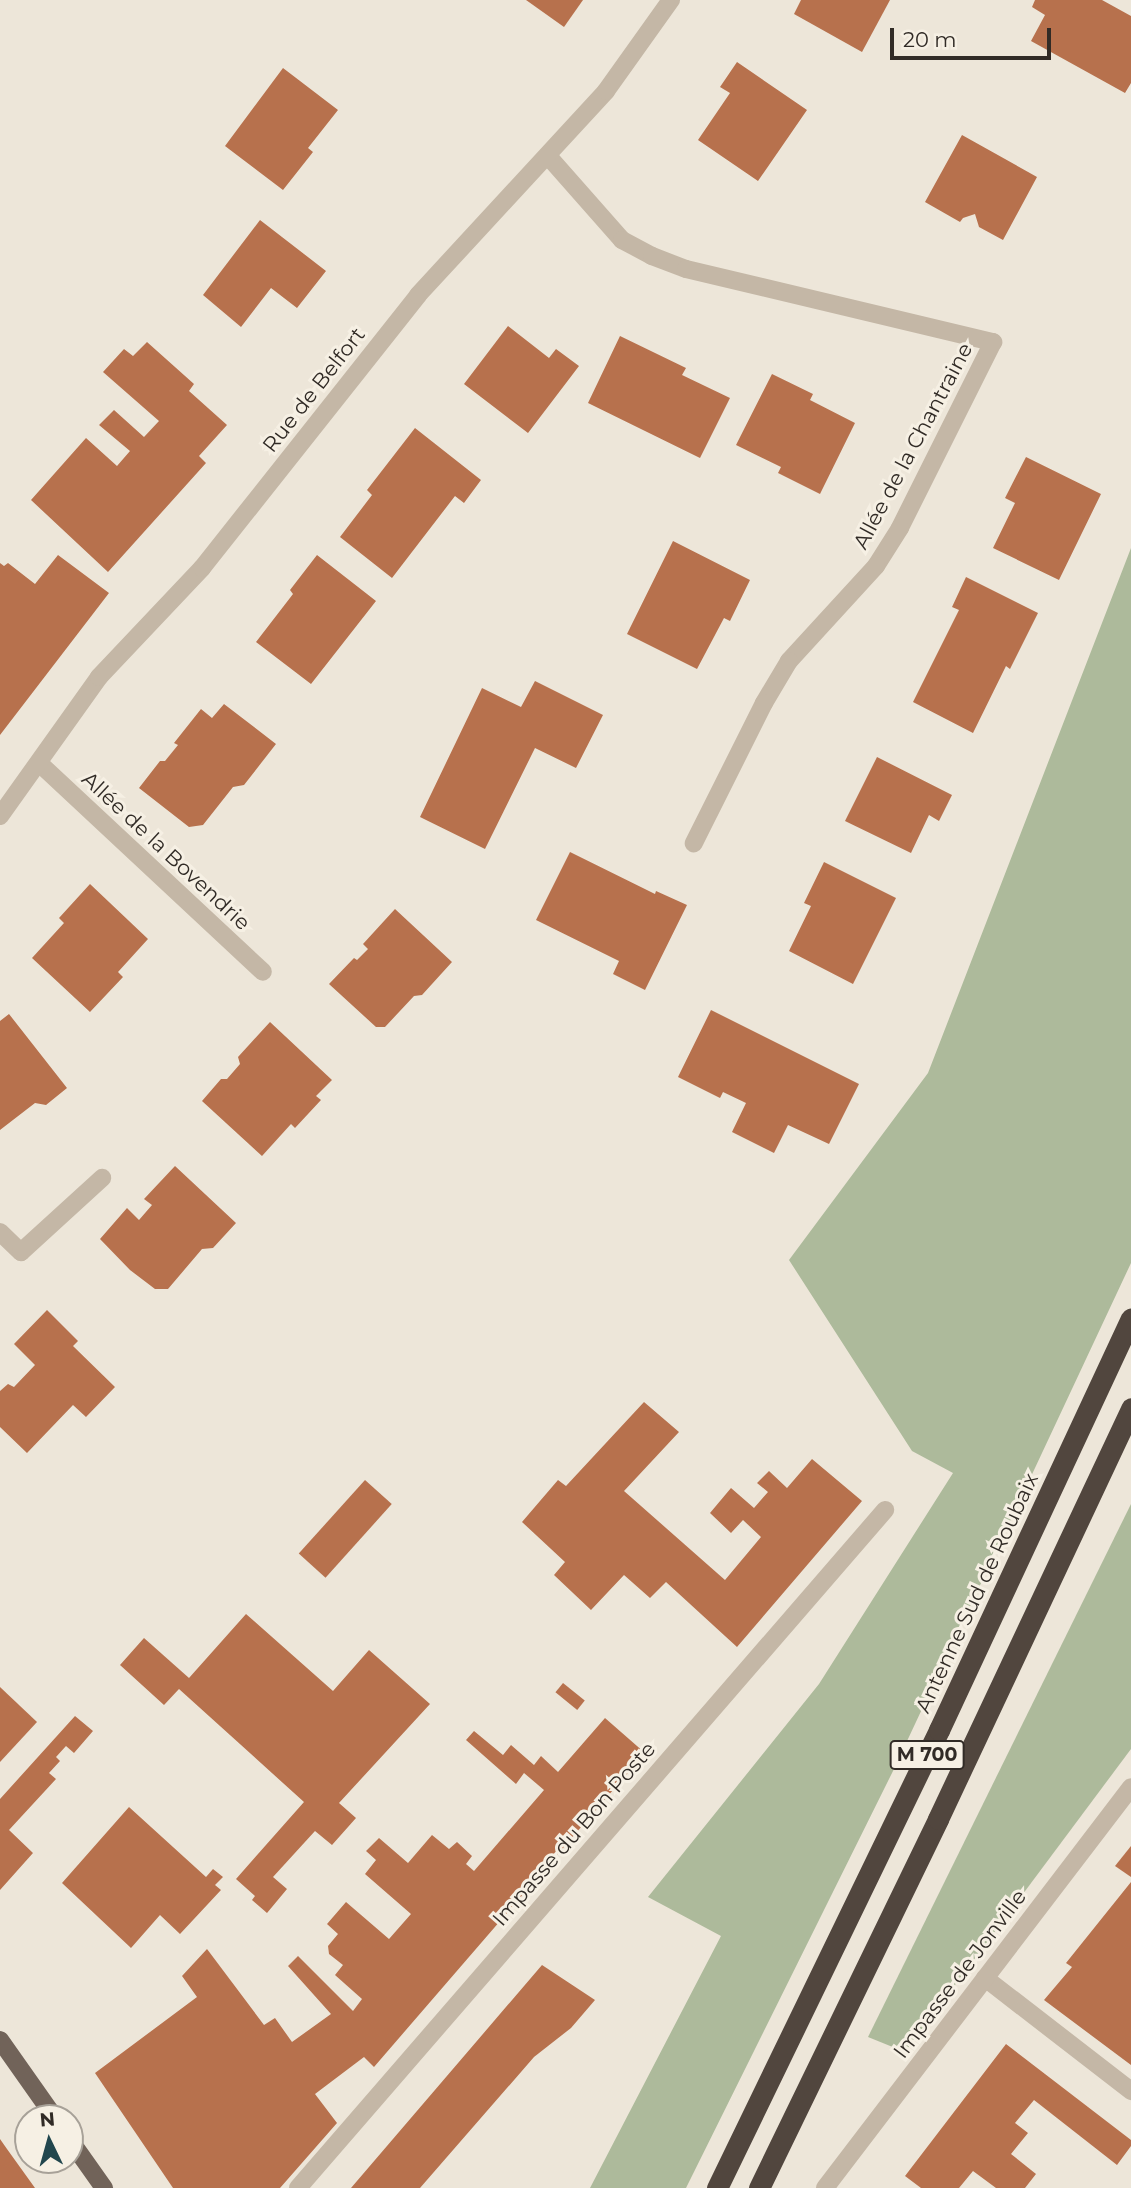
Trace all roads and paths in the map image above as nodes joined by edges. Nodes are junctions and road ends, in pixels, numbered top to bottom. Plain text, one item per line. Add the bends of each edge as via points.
1 (671, 0) edge
2 (548, 156) junction
3 (39, 763) junction
4 (0, 816) edge
5 (694, 843) dead end
6 (263, 972) dead end
7 (102, 1178) dead end
8 (0, 1232) edge
9 (1131, 1319) edge
10 (1131, 1408) edge
11 (885, 1510) dead end
12 (1131, 1787) edge
13 (985, 1978) junction
14 (0, 2040) edge
15 (1131, 2091) edge
16 (45, 2104) edge
17 (84, 2160) edge
18 (104, 2188) edge
19 (298, 2188) edge
20 (717, 2188) edge
21 (759, 2188) edge
22 (825, 2188) edge

1 - 2 street, Rue de Belfort via 606,92
2 - 3 street, Rue de Belfort via 418,295 202,568 99,677
2 - 5 street, Allée de la Chantraine via 622,240 652,257 993,342 900,528 876,566 789,661
3 - 4 street, Rue de Belfort
3 - 6 street, Allée de la Bovendrie
7 - 8 street via 21,1252
9 - 20 highway, Antenne Sud de Roubaix / M 700 via 945,1718
10 - 21 highway, M 700
11 - 19 street, Impasse du Bon Poste
12 - 13 street, Impasse de Jonville
13 - 15 street
13 - 22 street, Impasse de Jonville
14 - 16 main road
17 - 18 main road

